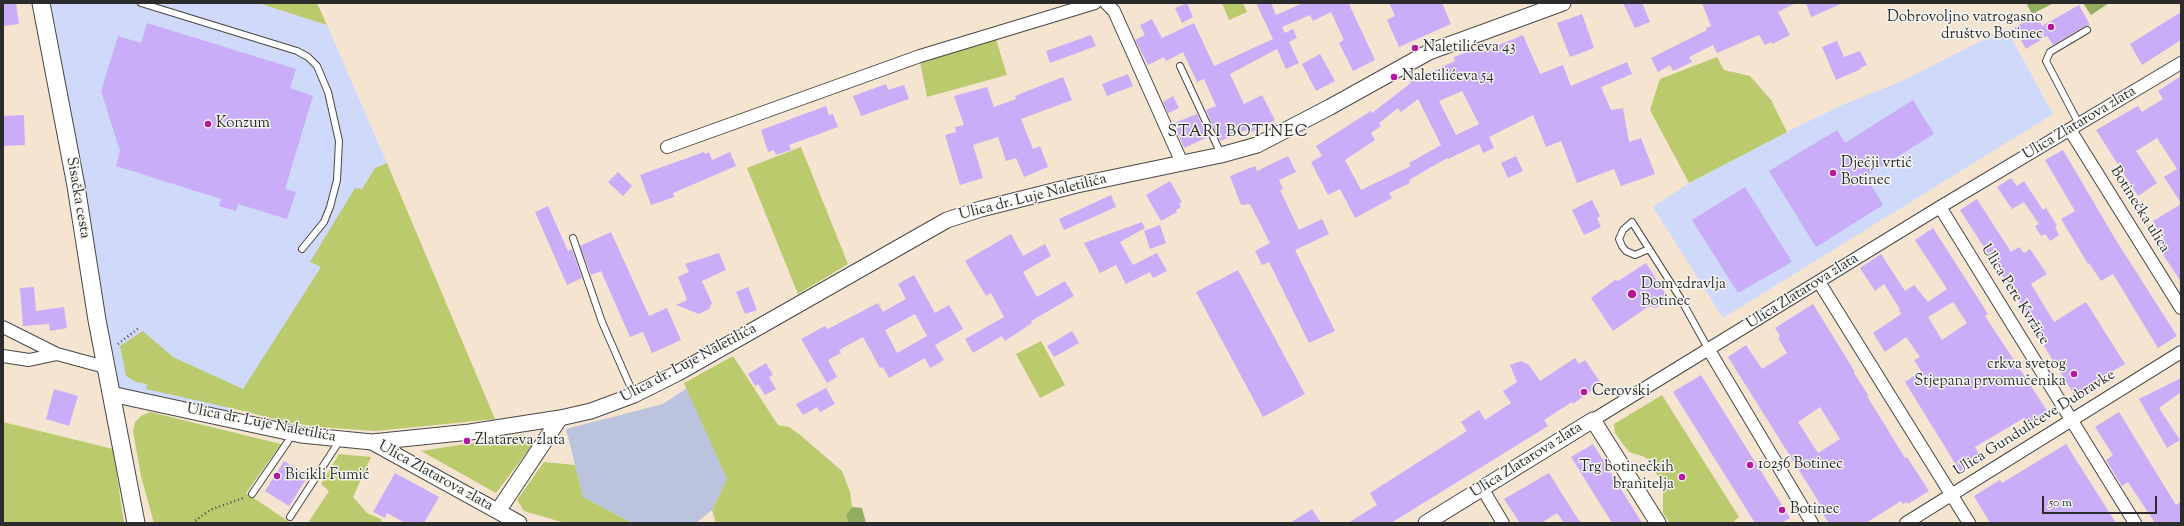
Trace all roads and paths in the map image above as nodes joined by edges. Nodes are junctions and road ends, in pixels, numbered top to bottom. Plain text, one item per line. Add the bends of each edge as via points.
1 (41, 3) edge
2 (141, 3) edge
3 (1095, 3) edge
4 (1106, 3) edge
5 (1563, 3) edge
6 (2087, 30) dead end
7 (2181, 63) edge
8 (1180, 66) dead end
9 (2074, 127) junction
10 (667, 147) dead end
11 (1221, 155) junction
12 (1182, 163) junction
13 (1940, 207) junction
14 (573, 238) dead end
15 (302, 249) dead end
16 (1649, 249) junction
17 (1819, 282) junction
18 (2181, 308) edge
19 (3, 327) edge
20 (140, 327) dead end
21 (118, 344) dead end
22 (1709, 350) junction
23 (2181, 352) edge
24 (57, 354) junction
25 (3, 356) edge
26 (105, 367) junction
27 (111, 394) junction
28 (634, 396) junction
29 (560, 418) junction
30 (2072, 419) junction
31 (1593, 420) junction
32 (293, 434) junction
33 (340, 440) junction
34 (372, 442) junction
35 (1482, 488) junction
36 (252, 494) joint
37 (1952, 495) junction
38 (290, 517) dead end
39 (507, 518) edge
40 (136, 523) edge
41 (192, 523) edge
42 (1426, 523) edge
43 (1503, 523) edge
44 (1658, 523) edge
45 (1812, 523) edge
46 (1906, 523) edge
47 (1968, 523) edge
48 (2136, 523) edge

1 - 26 main road, Sisačka cesta via 76,186
2 - 15 lane via 297,51 317,66 328,92 339,141 337,180 324,222
3 - 10 street via 920,56
4 - 12 street via 1114,11
5 - 11 street, Ulica dr. Luje Naletilića via 1429,52 1275,137
6 - 9 lane via 2050,52 2046,61
7 - 9 street, Ulica Zlatarova zlata
8 - 11 lane
9 - 13 street, Ulica Zlatarova zlata
9 - 18 street, Botinečka ulica
11 - 12 street, Ulica dr. Luje Naletilića
12 - 28 street, Ulica dr. Luje Naletilića via 1077,185 948,220
13 - 17 street, Ulica Zlatarova zlata
13 - 30 street, Ulica Pere Kvržice
14 - 28 lane via 602,322
16 - 16 lane via 1635,255 1622,246 1619,239 1632,222
16 - 22 lane
17 - 22 street, Ulica Zlatarova zlata
17 - 37 street
19 - 24 street
20 - 21 path
22 - 31 street, Ulica Zlatarova zlata
22 - 45 street
23 - 30 street, Ulica Gundulićeve Dubravke
24 - 25 street via 29,360
24 - 26 street
26 - 27 main road, Sisačka cesta
27 - 32 street, Ulica dr. Luje Naletilića
27 - 40 main road
28 - 29 street, Ulica dr. Luje Naletilića via 612,405
29 - 34 street, Ulica dr. Luje Naletilića via 470,432
29 - 39 street
30 - 37 street, Ulica Gundulićeve Dubravke
30 - 48 street, Ulica Pere Kvržice
31 - 35 street, Ulica Zlatarova zlata
31 - 44 street
32 - 33 street, Ulica dr. Luje Naletilića
32 - 36 lane
33 - 34 street, Ulica dr. Luje Naletilića
33 - 38 lane
34 - 39 street, Ulica Zlatarova zlata
35 - 42 street, Ulica Zlatarova zlata
35 - 43 street
36 - 41 path via 210,510
37 - 46 street, Ulica Gundulićeve Dubravke
37 - 47 street

